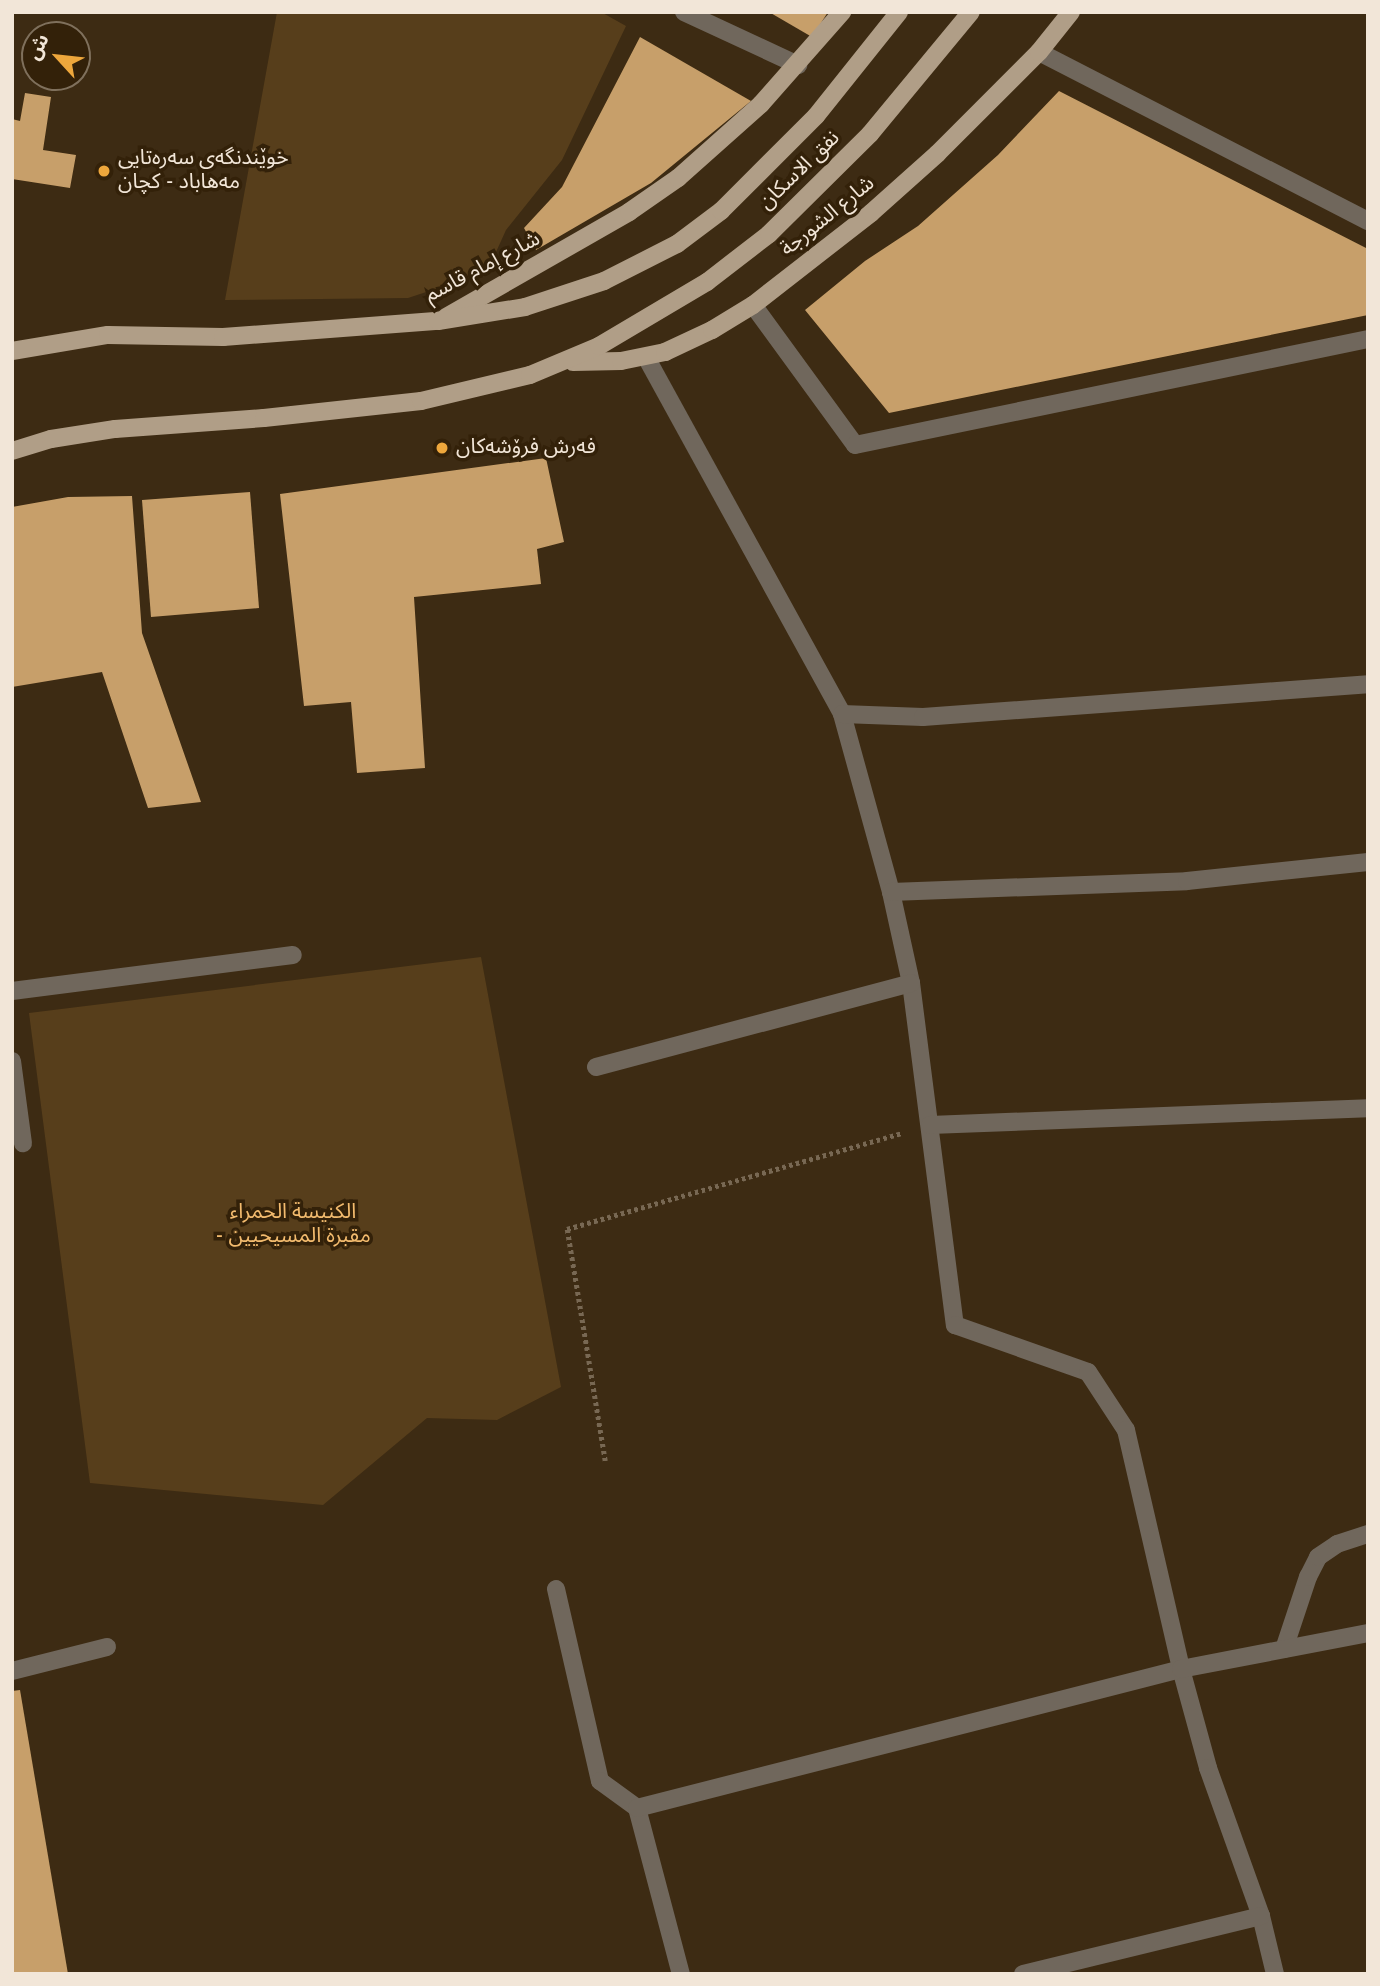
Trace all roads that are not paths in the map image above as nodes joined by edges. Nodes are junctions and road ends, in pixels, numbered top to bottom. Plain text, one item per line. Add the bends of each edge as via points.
1 (684, 12) edge
2 (842, 12) edge
3 (899, 12) edge
4 (971, 12) edge
5 (1072, 12) edge
6 (1039, 51) junction
7 (798, 65) junction
8 (1368, 222) edge
9 (753, 305) junction
10 (438, 321) junction
11 (1368, 339) edge
12 (12, 351) edge
13 (646, 357) junction
14 (559, 363) junction
15 (12, 451) edge
16 (1368, 684) edge
17 (842, 714) junction
18 (1368, 862) edge
19 (891, 892) junction
20 (293, 955) dead end
21 (911, 983) junction
22 (12, 990) edge
23 (12, 1060) edge
24 (596, 1068) dead end
25 (1368, 1108) edge
26 (930, 1125) junction
27 (23, 1143) dead end
28 (1368, 1534) edge
29 (556, 1589) dead end
30 (1368, 1633) edge
31 (107, 1647) dead end
32 (1284, 1649) junction
33 (1181, 1669) junction
34 (12, 1671) edge
35 (636, 1808) junction
36 (1261, 1916) junction
37 (681, 1974) edge
38 (1023, 1974) edge
39 (1275, 1974) edge

1 - 7 street
2 - 7 main road, شارع إمام قاسم
3 - 10 main road via 816,116 722,211 677,244 604,282 525,307
4 - 14 main road, نفق الاسكان via 897,104 805,200 707,282 631,329
5 - 6 main road, شارع الشورجة
6 - 8 street
6 - 9 main road, شارع الشورجة via 871,213
7 - 10 main road, شارع إمام قاسم via 678,178 629,212
9 - 11 street via 855,445
9 - 13 main road, شارع الشورجة via 689,342
10 - 12 main road, شارع إمام قاسم via 223,337 108,335
13 - 14 main road, شارع الشورجة
13 - 17 street
14 - 15 main road via 530,375 421,401 115,429 51,439
16 - 17 street via 923,717
17 - 19 street
18 - 19 street via 1187,881
19 - 21 street
20 - 22 street
21 - 24 street
21 - 26 street
23 - 27 street
25 - 26 street
26 - 33 street via 955,1325 1088,1371 1126,1430
28 - 32 street via 1337,1544 1318,1557
29 - 35 street via 600,1781
30 - 32 street
31 - 34 street
32 - 33 street
33 - 35 street
33 - 36 street via 1208,1768
35 - 37 street
36 - 38 street
36 - 39 street

